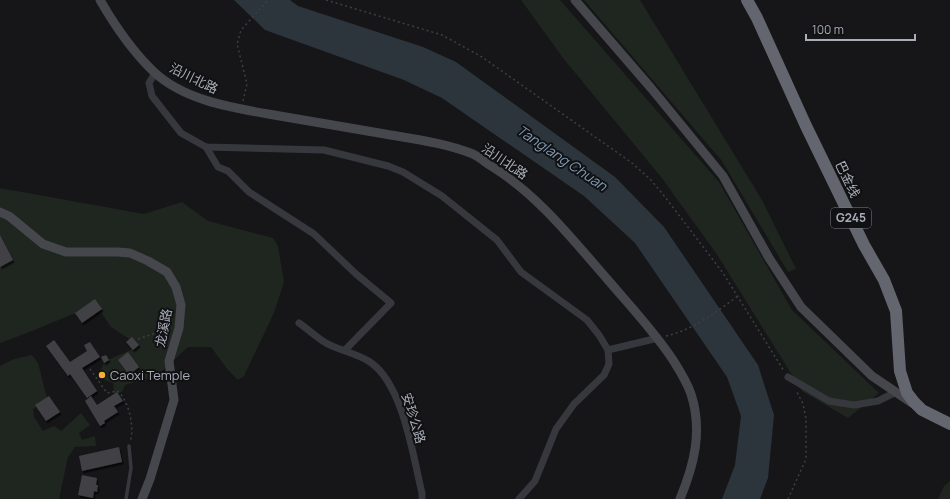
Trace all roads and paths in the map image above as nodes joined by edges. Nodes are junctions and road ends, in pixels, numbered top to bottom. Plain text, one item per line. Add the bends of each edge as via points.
1 (100, 0) edge
2 (268, 0) edge
3 (326, 0) edge
4 (575, 0) edge
5 (747, 0) edge
6 (155, 73) junction
7 (241, 109) junction
8 (206, 147) junction
9 (0, 212) edge
10 (738, 296) junction
11 (299, 323) dead end
12 (658, 338) junction
13 (138, 339) dead end
14 (175, 339) junction
15 (345, 350) junction
16 (608, 350) junction
17 (90, 369) dead end
18 (788, 377) junction
19 (896, 392) junction
20 (918, 407) junction
21 (950, 424) edge
22 (129, 446) joint
23 (126, 499) edge
24 (142, 499) edge
25 (422, 499) edge
26 (519, 499) edge
27 (680, 499) edge
28 (788, 499) edge

1 - 6 main road, 沿川北路 via 134,52
2 - 7 path via 241,30 237,44 248,84
3 - 10 path via 442,35 463,45 632,163 662,193
4 - 19 main road via 723,176 769,258 800,306 872,376
5 - 20 highway, 巴金线 / G245 via 864,245 884,280 896,311 901,376 908,393
6 - 7 main road, 沿川北路 via 172,85 205,101
6 - 8 street via 149,83 152,96 181,133
7 - 12 main road, 沿川北路 via 434,143 474,155 510,177 543,208
8 - 15 street via 218,166 228,171 249,192 314,234 391,303
8 - 16 street via 324,150 403,172 442,196 497,240 521,272 587,320
9 - 14 main road, 龙溪路 via 9,216 42,244 66,252 130,253 167,272 176,287 181,305 179,328
10 - 12 path via 690,328
10 - 18 path
11 - 15 street, 安珍公路 via 326,343
12 - 16 street
12 - 27 main road, 沿川北路 via 691,394 696,417 696,451
13 - 14 path via 156,333 165,338
14 - 24 main road, 龙溪路 via 169,361 174,400
15 - 25 street, 安珍公路 via 370,362 379,369 390,385 401,407
16 - 26 street via 609,364 604,375 574,404 556,429 535,481
17 - 22 path via 107,393 117,391 127,403 132,436
18 - 19 street via 829,401 854,405 878,401
18 - 28 path via 803,404 806,431 806,459
19 - 20 main road
20 - 21 highway, 巴金线 / G245
22 - 23 lane via 131,468

